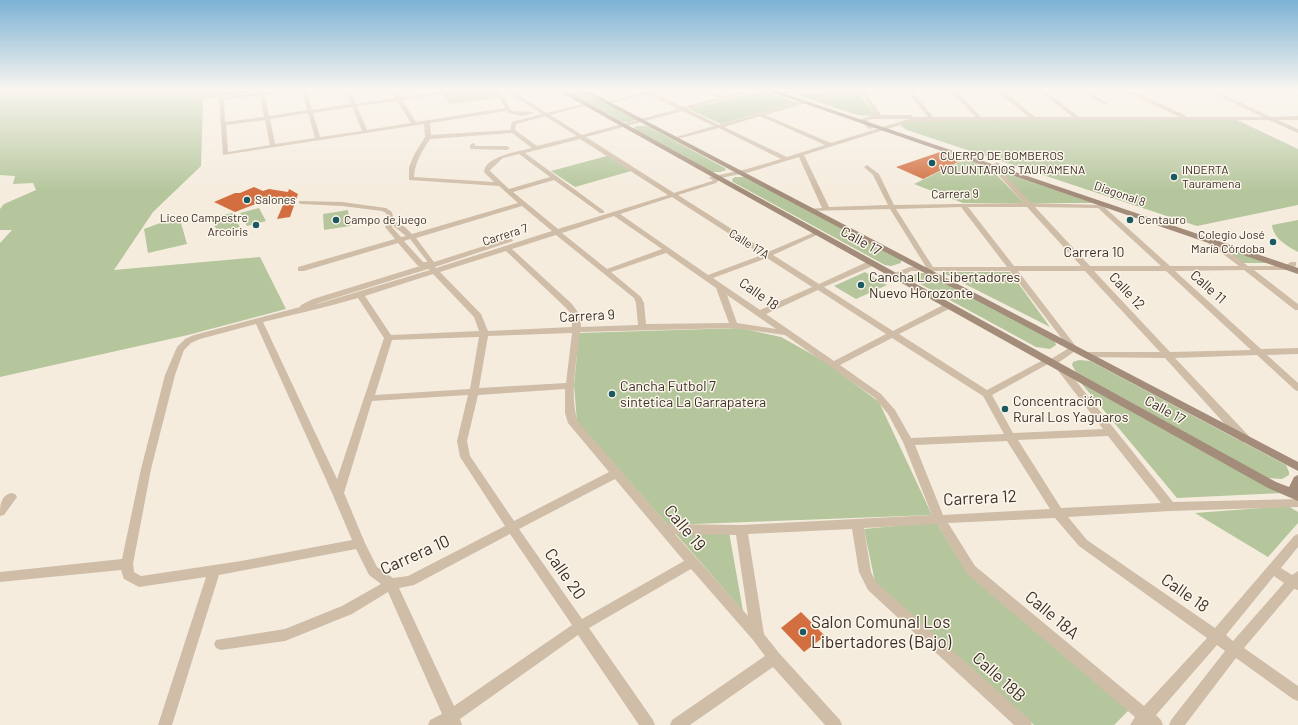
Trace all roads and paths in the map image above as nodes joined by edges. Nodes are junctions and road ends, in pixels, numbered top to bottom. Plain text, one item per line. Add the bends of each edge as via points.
1 (427, 122) edge
2 (232, 123) edge
3 (269, 123) edge
4 (313, 123) edge
5 (361, 123) edge
6 (422, 123) edge
7 (515, 123) edge
8 (559, 123) edge
9 (619, 123) edge
10 (635, 123) edge
11 (644, 123) edge
12 (712, 123) edge
13 (735, 123) edge
14 (779, 123) edge
15 (867, 123) edge
16 (870, 123) edge
17 (902, 123) edge
18 (1283, 123) edge
19 (223, 124) joint
20 (414, 124) joint
21 (625, 126) junction
22 (721, 127) junction
23 (886, 128) junction
24 (1298, 131) edge
25 (364, 132) junction
26 (428, 137) junction
27 (582, 137) junction
28 (318, 139) junction
29 (512, 139) junction
30 (675, 139) junction
31 (827, 144) junction
32 (473, 145) dead end
33 (273, 146) junction
34 (536, 148) junction
35 (520, 152) junction
36 (801, 154) junction
37 (501, 157) junction
38 (785, 157) junction
39 (995, 165) junction
40 (867, 167) dead end
41 (738, 172) junction
42 (556, 177) junction
43 (718, 178) junction
44 (501, 184) junction
45 (508, 191) junction
46 (670, 193) junction
47 (301, 202) dead end
48 (1100, 203) junction
49 (523, 204) junction
50 (1030, 204) junction
51 (963, 205) junction
52 (892, 208) junction
53 (826, 209) junction
54 (810, 210) junction
55 (602, 212) junction
56 (614, 213) junction
57 (391, 221) junction
58 (554, 229) junction
59 (817, 233) junction
60 (410, 237) junction
61 (400, 240) junction
62 (1213, 240) junction
63 (507, 248) junction
64 (667, 250) junction
65 (768, 255) junction
66 (872, 263) junction
67 (1293, 266) edge
68 (432, 268) junction
69 (1088, 268) junction
70 (1168, 268) junction
71 (1245, 268) junction
72 (301, 269) dead end
73 (926, 269) junction
74 (1012, 269) junction
75 (1298, 271) edge
76 (606, 272) junction
77 (895, 276) junction
78 (707, 278) junction
79 (720, 287) junction
80 (818, 287) junction
81 (360, 295) junction
82 (948, 306) junction
83 (1298, 308) edge
84 (298, 310) junction
85 (759, 314) junction
86 (258, 320) junction
87 (734, 325) junction
88 (642, 327) junction
89 (577, 330) junction
90 (787, 333) junction
91 (484, 334) junction
92 (893, 334) junction
93 (388, 338) junction
94 (1074, 349) junction
95 (1298, 351) edge
96 (1259, 352) junction
97 (1086, 355) junction
98 (1168, 355) junction
99 (1054, 364) junction
100 (833, 365) junction
101 (570, 386) junction
102 (1298, 388) edge
103 (474, 392) junction
104 (987, 394) junction
105 (370, 398) junction
106 (1111, 432) junction
107 (1012, 438) junction
108 (1245, 439) junction
109 (908, 442) junction
110 (1298, 467) edge
111 (615, 474) junction
112 (1298, 480) edge
113 (338, 493) junction
114 (1298, 493) edge
115 (1298, 496) edge
116 (11, 497) dead end
117 (1298, 503) edge
118 (1170, 507) junction
119 (0, 512) edge
120 (1058, 513) junction
121 (939, 518) junction
122 (857, 523) junction
123 (512, 528) junction
124 (664, 529) junction
125 (741, 530) junction
126 (1298, 539) edge
127 (359, 544) junction
128 (692, 562) junction
129 (127, 564) junction
130 (1274, 569) junction
131 (214, 571) junction
132 (0, 576) edge
133 (1296, 581) edge
134 (391, 584) junction
135 (581, 626) junction
136 (758, 636) junction
137 (1217, 636) junction
138 (221, 644) dead end
139 (1234, 650) junction
140 (774, 658) junction
141 (1298, 694) edge
142 (453, 721) edge
143 (1141, 721) edge
144 (165, 725) edge
145 (435, 725) edge
146 (648, 725) edge
147 (677, 725) edge
148 (835, 725) edge
149 (1025, 725) edge
150 (1156, 725) edge
151 (1176, 725) edge

1 - 26 street
2 - 19 street
3 - 33 street
4 - 28 street
5 - 25 street
6 - 20 street
7 - 29 street via 512,125
8 - 27 street, Calle 17A
9 - 21 street, Calle 17
10 - 21 street
11 - 30 street, Calle 17
12 - 22 street
13 - 22 street
14 - 31 street
15 - 31 street, Carrera 7 via 871,128
16 - 23 street, Diagonal 8
17 - 23 street, Carrera 7
18 - 24 street
19 - 33 street via 225,154
20 - 25 street
21 - 27 street
21 - 43 street, Calle 17
22 - 30 street
22 - 38 street
23 - 31 street, Carrera 7
23 - 39 street, Diagonal 8
25 - 28 street
26 - 29 street
26 - 44 street via 416,155 411,179
27 - 34 street
27 - 46 street, Calle 17A
28 - 33 street
29 - 32 street via 472,148
29 - 34 street
29 - 37 street
30 - 41 street, Calle 17
31 - 36 street, Carrera 7
31 - 38 street, Carrera 7
34 - 35 street
35 - 37 street
35 - 42 street
36 - 38 street, Carrera 7
36 - 53 street
37 - 44 street via 487,169 487,172
38 - 41 street, Carrera 7
39 - 48 street, Diagonal 8
39 - 50 street, Calle 12
40 - 52 street via 874,172
41 - 43 street, Carrera 7
41 - 54 street, Calle 17
42 - 45 street
42 - 55 street
43 - 46 street, Carrera 7 via 708,178
43 - 59 street, Calle 17
44 - 45 street
45 - 49 street
46 - 55 street, Carrera 7
46 - 56 street, Carrera 7
46 - 65 street, Calle 17A
47 - 57 street via 384,209 389,212
48 - 50 street, Carrera 9
48 - 62 street, Diagonal 8
48 - 70 street, Calle 11
49 - 58 street
49 - 60 street
50 - 51 street, Carrera 9
50 - 69 street, Calle 12
51 - 52 street, Carrera 9
51 - 74 street
52 - 53 street, Carrera 9
52 - 73 street
53 - 54 street, Carrera 9
54 - 73 street, Calle 17
55 - 58 street, Carrera 7
56 - 58 street, Carrera 7
56 - 64 street, Calle 18
57 - 60 street via 399,225
57 - 61 street via 388,227
58 - 63 street, Carrera 7
58 - 68 street, Carrera 7
58 - 76 street
59 - 65 street
59 - 66 street, Calle 17
60 - 61 street
60 - 68 street via 431,261
61 - 68 street via 421,264
61 - 72 street
62 - 67 street, Diagonal 8
62 - 71 street
63 - 68 street, Carrera 7
63 - 89 street via 569,306 576,316
64 - 76 street
64 - 78 street, Calle 18
65 - 78 street
65 - 80 street, Calle 17A
66 - 77 street, Calle 17
66 - 80 street
67 - 71 street, Carrera 10
67 - 75 street, Diagonal 8
68 - 81 street, Carrera 7
68 - 84 street, Carrera 7 via 316,301
68 - 91 street via 478,316
69 - 70 street, Carrera 10
69 - 74 street, Carrera 10
69 - 98 street, Calle 12
70 - 71 street, Carrera 10
70 - 96 street, Calle 11
71 - 83 street
73 - 74 street, Carrera 10
73 - 77 street, Carrera 10 via 910,269
73 - 94 street, Calle 17
74 - 94 street
76 - 88 street via 640,303
77 - 82 street, Calle 17
78 - 79 street, Calle 18
79 - 85 street, Calle 18
79 - 87 street
80 - 85 street
80 - 92 street, Calle 17A
81 - 84 street, Carrera 7 via 319,307
81 - 93 street
82 - 92 street
82 - 99 street, Calle 17
84 - 86 street, Carrera 7
85 - 90 street, Calle 18
86 - 113 street
86 - 129 street, Carrera 7 via 188,341 180,349 170,375 146,469
87 - 88 street, Carrera 9
87 - 90 street, Carrera 9
88 - 89 street, Carrera 9
89 - 91 street, Carrera 9
89 - 101 street, Calle 19
90 - 100 street, Calle 18
91 - 93 street, Carrera 9
91 - 103 street
92 - 100 street
92 - 104 street, Calle 17A
93 - 105 street
94 - 97 street, Calle 17
94 - 99 street
95 - 96 street
96 - 98 street
96 - 102 street, Calle 11
97 - 98 street
97 - 108 street, Calle 17
98 - 108 street, Calle 12
99 - 104 street
99 - 106 street
99 - 115 street, Calle 17 via 1272,485
100 - 109 street, Calle 18 via 885,403
101 - 103 street
101 - 111 street, Calle 19 via 570,413 573,423
103 - 105 street
103 - 123 street, Calle 20 via 462,440 465,457
104 - 107 street, Calle 18
105 - 113 street
106 - 107 street
106 - 118 street
107 - 109 street
107 - 120 street, Calle 18
108 - 110 street, Calle 17
109 - 121 street, Calle 18A
111 - 123 street, Carrera 10
111 - 124 street, Calle 19
112 - 114 street via 1295,487
113 - 127 street
116 - 119 street
117 - 118 street, Carrera 12
118 - 120 street, Carrera 12
120 - 121 street, Carrera 12
120 - 137 street, Calle 18 via 1083,543
121 - 122 street, Carrera 12
121 - 143 street, Calle 18A via 971,570
122 - 125 street, Carrera 12
122 - 149 street, Calle 18B via 865,572 872,586
123 - 134 street, Carrera 10 via 410,581
123 - 135 street, Calle 20
124 - 125 street, Carrera 12
124 - 128 street, Calle 19
125 - 136 street
126 - 130 street
127 - 131 street
127 - 134 street via 374,570
128 - 135 street
128 - 136 street, Calle 19
129 - 131 street via 128,575 139,582
129 - 132 street
130 - 133 street
130 - 137 street
131 - 144 street
133 - 139 street
134 - 138 street, Carrera 10 via 347,610 285,635
134 - 142 street
135 - 142 street
135 - 146 street, Calle 20
136 - 140 street, Calle 19
137 - 139 street, Calle 18
137 - 143 street
139 - 141 street, Calle 18
139 - 151 street
140 - 147 street
140 - 148 street, Calle 19
142 - 145 street
143 - 150 street, Calle 18A

